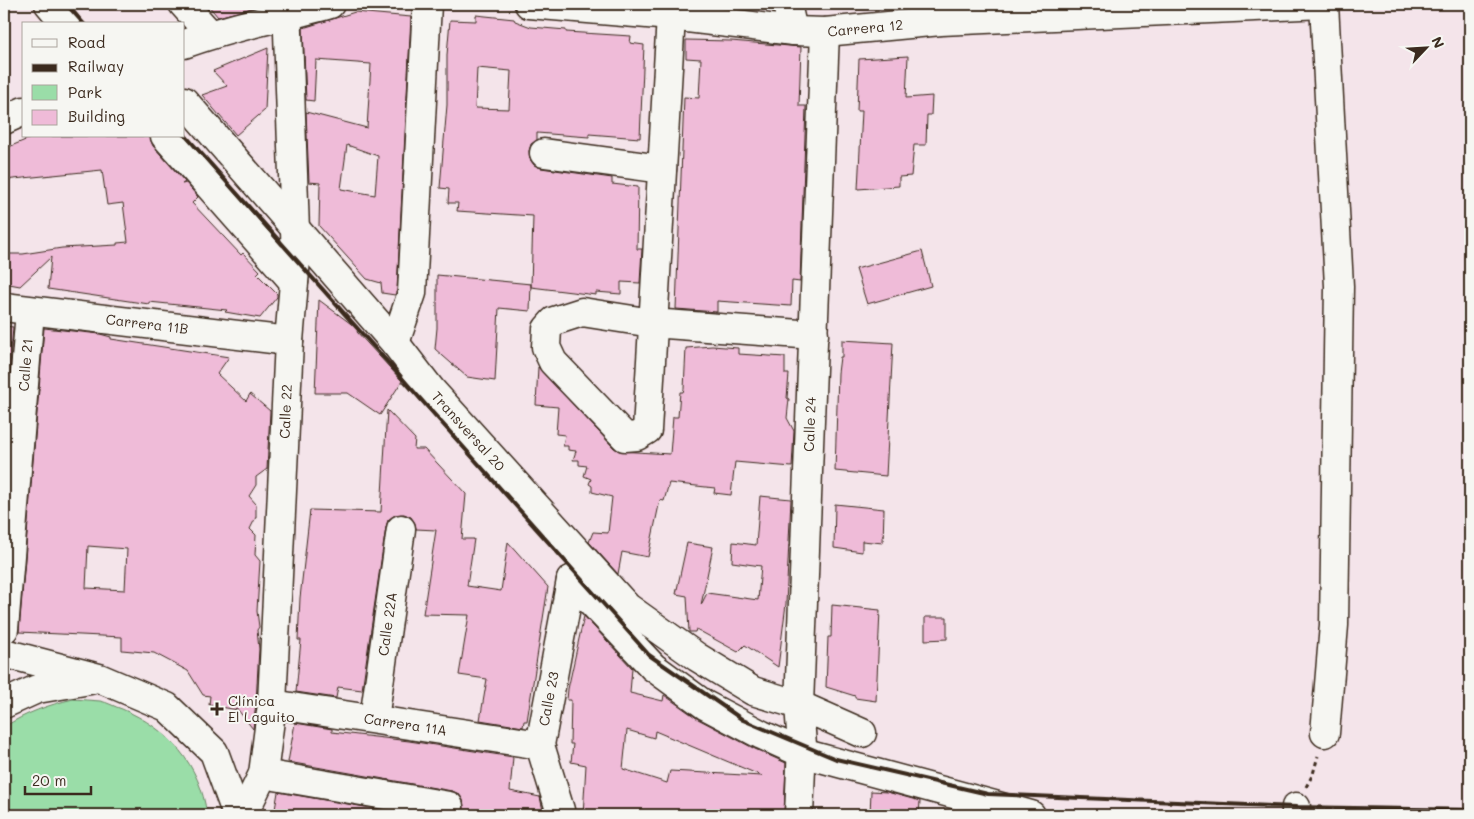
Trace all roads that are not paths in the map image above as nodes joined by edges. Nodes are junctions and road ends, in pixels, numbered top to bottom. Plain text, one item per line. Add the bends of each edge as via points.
1 (49, 4) edge
2 (183, 4) edge
3 (330, 4) edge
4 (427, 4) edge
5 (529, 4) edge
6 (787, 4) edge
7 (1286, 4) edge
8 (1324, 4) edge
9 (287, 10) edge
10 (941, 12) edge
11 (671, 16) junction
12 (64, 22) edge
13 (793, 31) junction
14 (825, 32) junction
15 (210, 34) junction
16 (185, 44) edge
17 (185, 102) edge
18 (22, 112) edge
19 (4, 120) edge
20 (167, 138) edge
21 (544, 153) dead end
22 (662, 169) junction
23 (295, 230) junction
24 (294, 282) junction
25 (17, 309) edge
26 (652, 323) junction
27 (814, 335) junction
28 (289, 341) junction
29 (395, 343) junction
30 (401, 529) dead end
31 (4, 629) edge
32 (4, 653) edge
33 (99, 678) junction
34 (4, 704) edge
35 (272, 704) junction
36 (799, 705) junction
37 (374, 719) junction
38 (862, 733) dead end
39 (1325, 734) road end
40 (540, 745) junction
41 (802, 753) junction
42 (263, 774) junction
43 (449, 806) dead end
44 (237, 815) edge
45 (243, 815) edge
46 (560, 815) edge
47 (799, 815) edge
48 (1031, 815) edge

1 - 12 street
2 - 15 street
3 - 9 street
4 - 29 street via 412,292
5 - 11 street, Carrera 12
6 - 13 street
7 - 8 street, Carrera 12
7 - 10 street, Carrera 12
8 - 39 street via 1339,286 1334,625
9 - 15 street
9 - 23 street, Calle 22
10 - 14 street, Carrera 12
11 - 13 street, Carrera 12
11 - 22 street
13 - 14 street, Carrera 12
14 - 27 street, Calle 24
15 - 16 street
17 - 23 street, Transversal 20
18 - 19 street
20 - 24 street
21 - 22 street
22 - 26 street
23 - 24 street, Calle 22
23 - 29 street, Transversal 20
24 - 28 street, Calle 22
25 - 28 street, Carrera 11B
25 - 31 street, Calle 21
26 - 26 street via 582,312 554,321 547,329 546,347 553,362 625,437 637,436 647,430
26 - 27 street
27 - 36 street, Calle 24
28 - 35 street, Calle 22
29 - 36 street, Transversal 20 via 432,391 627,607 697,657 753,691
30 - 37 street, Calle 22A
32 - 33 street
33 - 34 street via 37,689
33 - 44 street via 166,707 214,752
35 - 37 street, Carrera 11A
35 - 42 street, Calle 22
36 - 38 street
36 - 41 street, Calle 24
37 - 40 street, Carrera 11A
40 - 41 street, Calle 23 via 571,580 653,667 705,705
40 - 46 street, Calle 23
41 - 47 street, Calle 24
41 - 48 street
42 - 43 street
42 - 45 street, Calle 22

